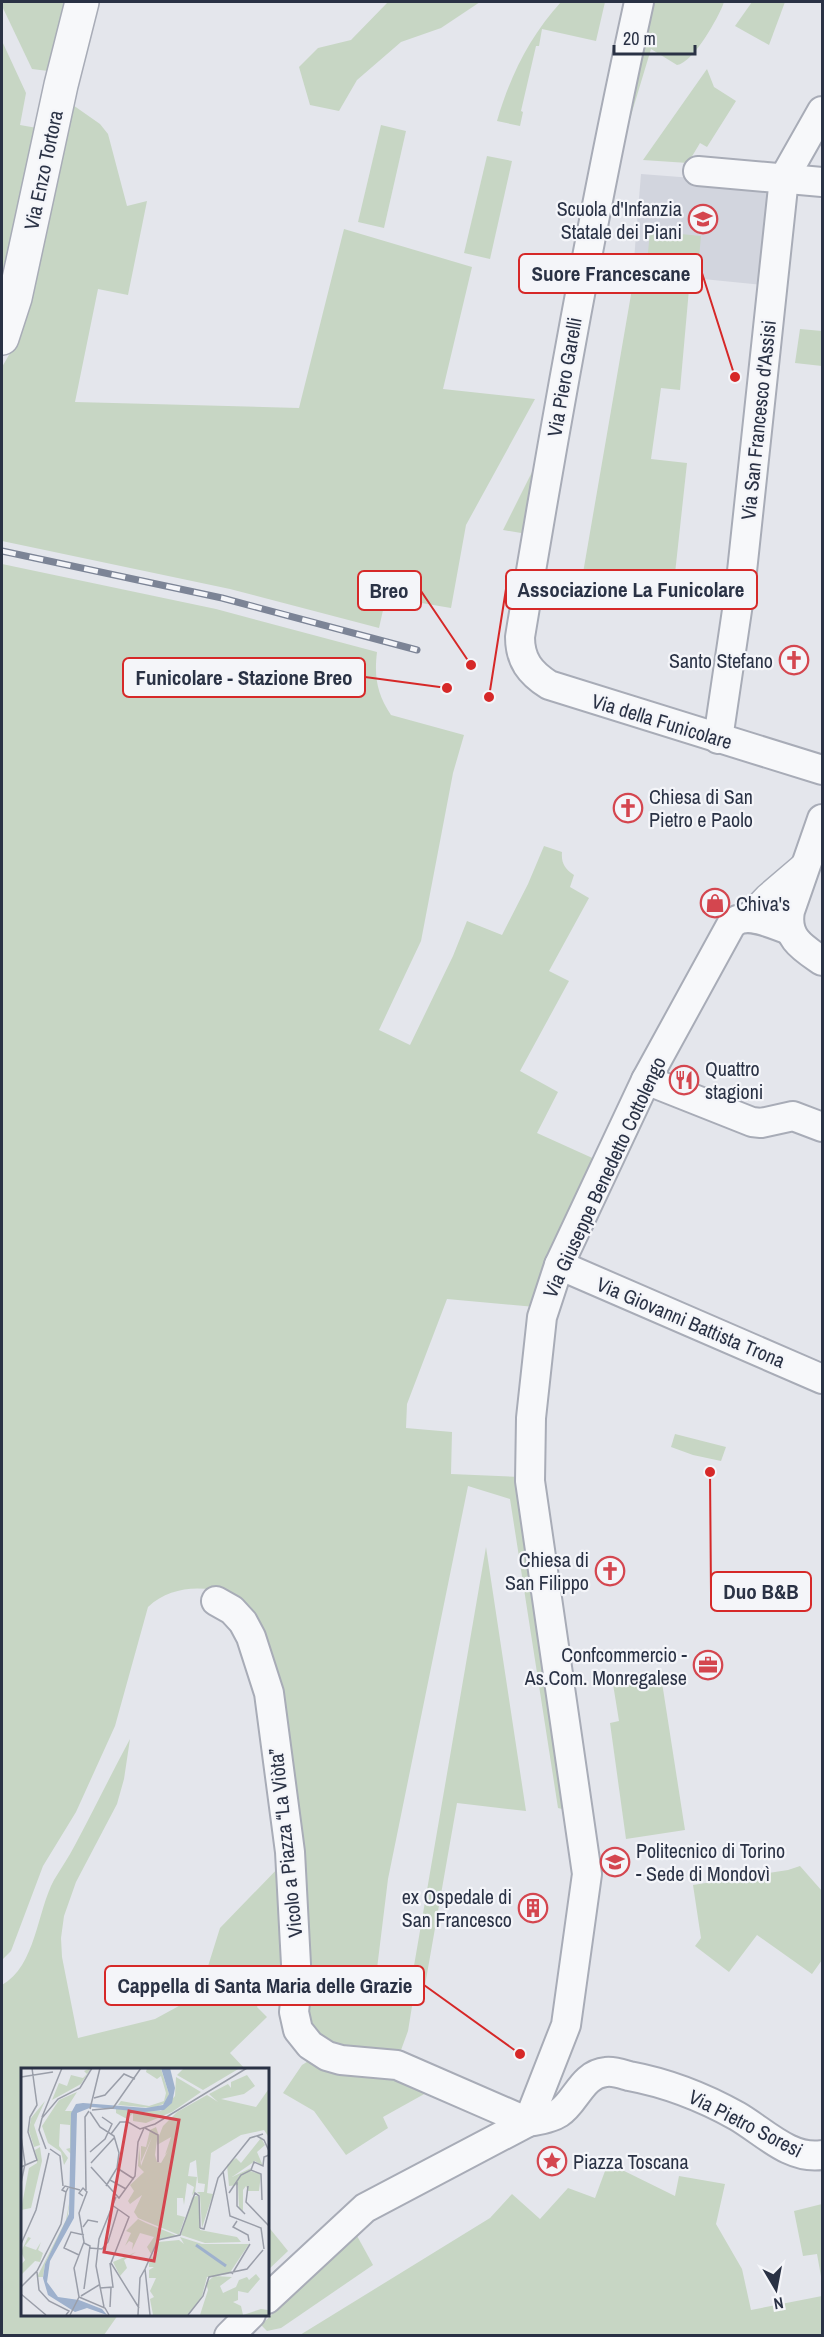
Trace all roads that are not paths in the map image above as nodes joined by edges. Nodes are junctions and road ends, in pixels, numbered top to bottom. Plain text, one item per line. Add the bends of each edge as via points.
1 (82, 2) edge
2 (639, 2) edge
3 (822, 111) edge
4 (698, 171) dead end
5 (784, 178) junction
6 (822, 182) edge
7 (2, 338) edge
8 (520, 647) joint
9 (718, 739) junction
10 (822, 770) edge
11 (818, 843) edge
12 (738, 921) junction
13 (804, 946) edge
14 (646, 1080) junction
15 (822, 1128) edge
16 (559, 1265) junction
17 (822, 1379) edge
18 (216, 1601) dead end
19 (528, 2122) junction
20 (822, 2155) edge
21 (268, 2299) edge
22 (249, 2316) edge
23 (229, 2336) edge

1 - 7 street, Via Enzo Tortora via 15,298
2 - 8 street, Via Piero Garelli via 608,142 552,443
3 - 5 street, Via San Francesco d'Assisi
4 - 5 street
5 - 6 street
5 - 9 street, Via San Francesco d'Assisi via 740,590
8 - 9 street, Via della Funicolare via 527,667 549,685
9 - 10 street, Via della Funicolare
11 - 12 street
11 - 13 street via 790,911
12 - 13 street
12 - 14 street, Via Giuseppe Benedetto Cottolengo
14 - 15 street via 752,1122 793,1116
14 - 16 street, Via Giuseppe Benedetto Cottolengo
16 - 17 street, Via Giovanni Battista Trona
16 - 19 street, Via Giuseppe Benedetto Cottolengo via 542,1317 531,1418 530,1476 587,1880 566,2025
18 - 19 street, Vicolo a Piazza “La Viòta” via 243,1622 269,1693 290,1852 297,1983 294,2012 298,2030 313,2048 327,2056 397,2065
19 - 20 street, Via Pietro Soresi via 557,2115 590,2079 612,2072 694,2095 797,2153
19 - 21 street via 365,2208
22 - 23 street

